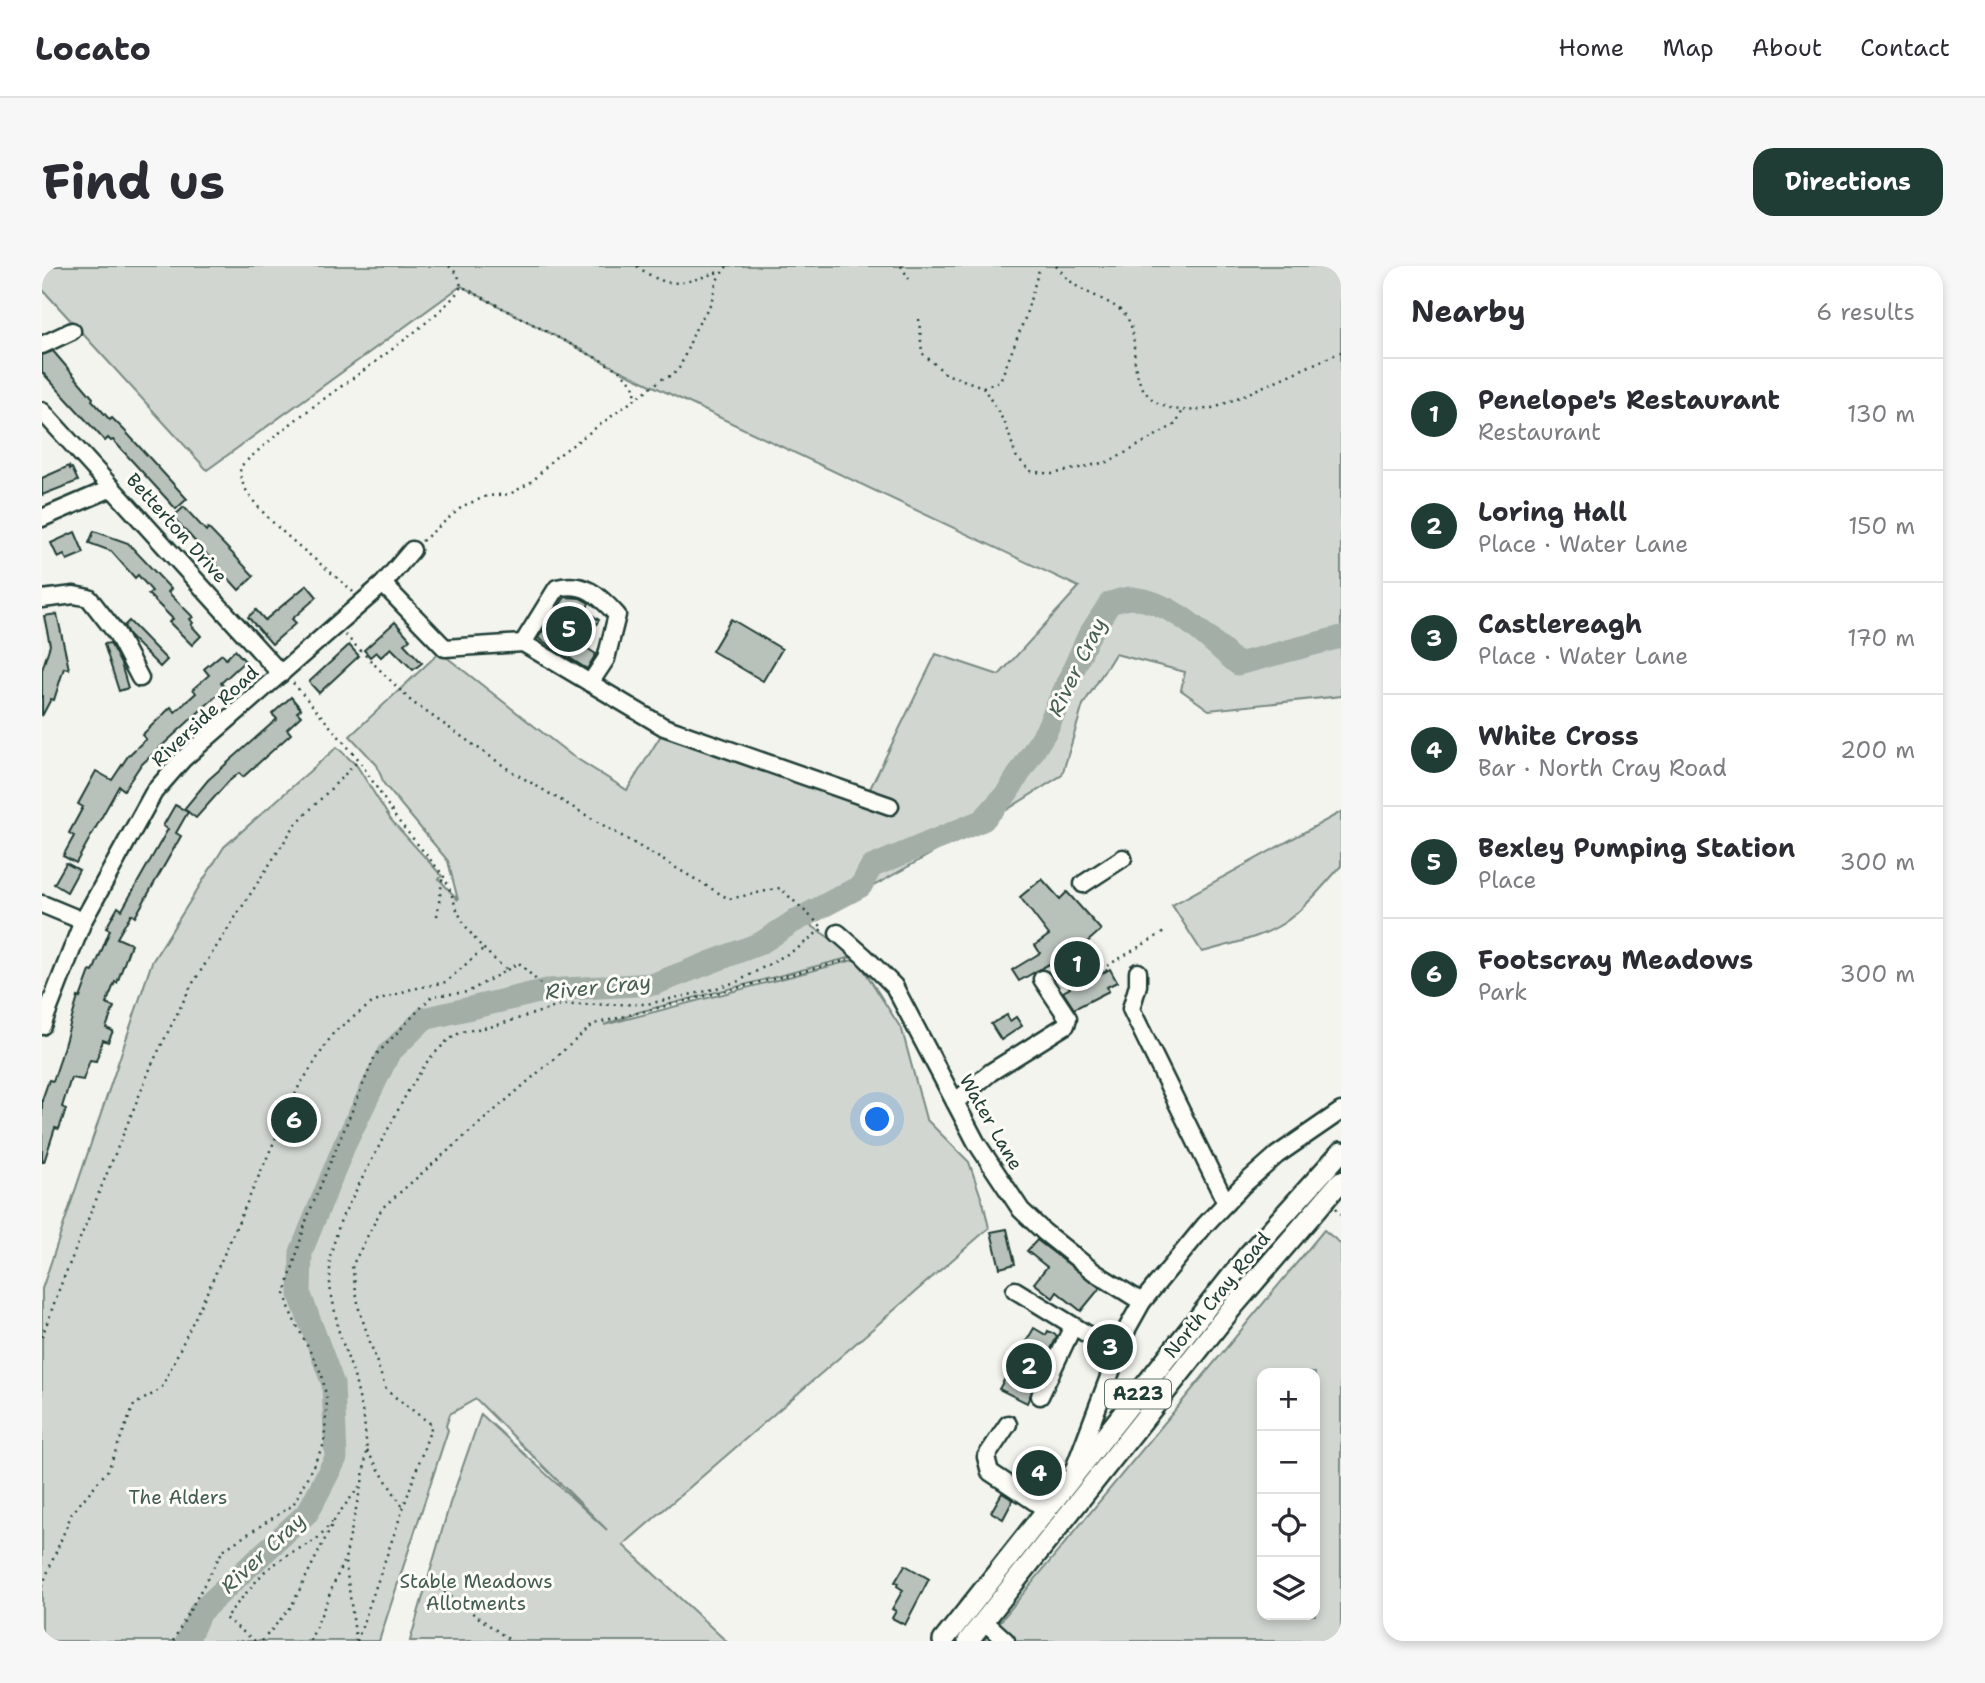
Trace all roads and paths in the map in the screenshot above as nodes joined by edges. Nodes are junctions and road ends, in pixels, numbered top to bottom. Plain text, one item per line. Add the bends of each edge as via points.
1 (449, 266) edge
2 (637, 266) edge
3 (728, 266) edge
4 (901, 266) edge
5 (1040, 266) edge
6 (1056, 266) edge
7 (722, 271) junction
8 (909, 279) dead end
9 (461, 285) junction
10 (919, 318) dead end
11 (72, 331) dead end
12 (42, 345) edge
13 (1341, 352) edge
14 (983, 387) junction
15 (635, 399) junction
16 (42, 411) edge
17 (1182, 412) junction
18 (112, 488) junction
19 (42, 518) edge
20 (412, 550) joint
21 (383, 584) junction
22 (42, 599) edge
23 (361, 603) junction
24 (336, 625) junction
25 (523, 643) junction
26 (282, 673) junction
27 (140, 678) dead end
28 (590, 682) junction
29 (359, 760) junction
30 (890, 806) dead end
31 (1123, 858) dead end
32 (443, 875) junction
33 (1083, 884) dead end
34 (42, 904) edge
35 (437, 916) dead end
36 (83, 921) junction
37 (831, 930) junction
38 (1166, 931) dead end
39 (483, 949) junction
40 (864, 956) junction
41 (506, 969) junction
42 (1107, 971) dead end
43 (1138, 972) dead end
44 (1042, 979) dead end
45 (560, 1003) junction
46 (42, 1026) edge
47 (955, 1101) junction
48 (1341, 1111) edge
49 (1341, 1152) edge
50 (1341, 1181) edge
51 (1226, 1203) junction
52 (1015, 1290) dead end
53 (1142, 1302) junction
54 (1073, 1325) junction
55 (42, 1337) edge
56 (1118, 1353) junction
57 (1040, 1396) dead end
58 (1008, 1424) dead end
59 (367, 1451) junction
60 (1069, 1481) junction
61 (362, 1483) junction
62 (404, 1508) junction
63 (1047, 1510) junction
64 (336, 1517) junction
65 (345, 1559) junction
66 (427, 1580) dead end
67 (42, 1586) edge
68 (984, 1621) junction
69 (173, 1641) edge
70 (255, 1641) edge
71 (262, 1641) edge
72 (310, 1641) edge
73 (356, 1641) edge
74 (511, 1641) edge
75 (943, 1641) edge
76 (968, 1641) edge
77 (1006, 1641) edge

1 - 9 path
2 - 7 path via 654,279 676,285
3 - 7 path
4 - 8 path
5 - 14 path via 999,381
6 - 17 path via 1075,284 1123,312 1133,327 1140,384 1153,399
7 - 15 path via 680,367
9 - 15 path via 617,369 632,382
9 - 23 path via 458,294 423,324 241,466 243,484 276,526
10 - 14 path via 922,353 946,374
11 - 12 street
13 - 17 path via 1217,407
14 - 17 path via 1006,425 1016,456 1030,471 1052,474 1111,461 1176,424
15 - 20 path via 552,460 533,481 510,494 487,496 463,506
16 - 18 street, Betterton Drive
18 - 19 street
18 - 26 street, Betterton Drive
20 - 21 street, Riverside Road
21 - 23 street, Riverside Road
21 - 25 street via 445,648
22 - 27 street via 89,598 112,625
23 - 24 street, Riverside Road
24 - 26 street, Riverside Road
24 - 37 path via 405,696 511,771 729,899 780,888
25 - 28 street
25 - 28 street via 557,588 572,584 600,596 618,615 606,659
26 - 29 path
26 - 36 street, Riverside Road via 183,760 154,792
28 - 30 street via 664,727
29 - 32 path via 396,818
29 - 55 path via 295,825 191,986 148,1074
31 - 33 street
32 - 35 path
32 - 39 path via 458,914
34 - 36 street
36 - 46 street, Riverside Road
37 - 40 street, Water Lane
37 - 45 path via 739,981 707,991 647,1004
38 - 42 path via 1105,967
39 - 41 path
39 - 67 path via 446,982 372,1003 334,1031 298,1088 161,1389 134,1405 108,1470 72,1513
40 - 47 street, Water Lane via 896,985
40 - 62 path via 594,1024 382,1209 352,1266 359,1309 386,1390 432,1425
41 - 45 path via 519,963
41 - 69 path via 468,992 432,996 374,1056 307,1218 285,1294 322,1375 327,1401 324,1444 293,1505 223,1550
43 - 51 street via 1131,1009
44 - 47 street via 1068,1018 1066,1025 991,1072
45 - 59 path via 494,1026 461,1032 447,1041 408,1091 341,1219 330,1256 330,1287 354,1376
47 - 53 street, Water Lane via 1021,1210 1094,1272
48 - 51 street via 1277,1155
49 - 60 main road, North Cray Road / A223 via 1249,1254
50 - 68 main road, North Cray Road / A223 via 1265,1267
51 - 53 street
52 - 54 street
53 - 56 street
54 - 56 street
54 - 57 street
56 - 60 street
58 - 63 street via 986,1457 990,1472
59 - 61 path
59 - 62 path
60 - 63 main road, North Cray Road / A223
61 - 64 path
61 - 65 path
62 - 73 path
63 - 75 main road, North Cray Road / A223
64 - 70 path via 316,1540 264,1572 225,1618
64 - 71 path via 291,1607
65 - 72 path
65 - 73 path
66 - 74 path
68 - 76 main road, North Cray Road / A223
68 - 77 street

